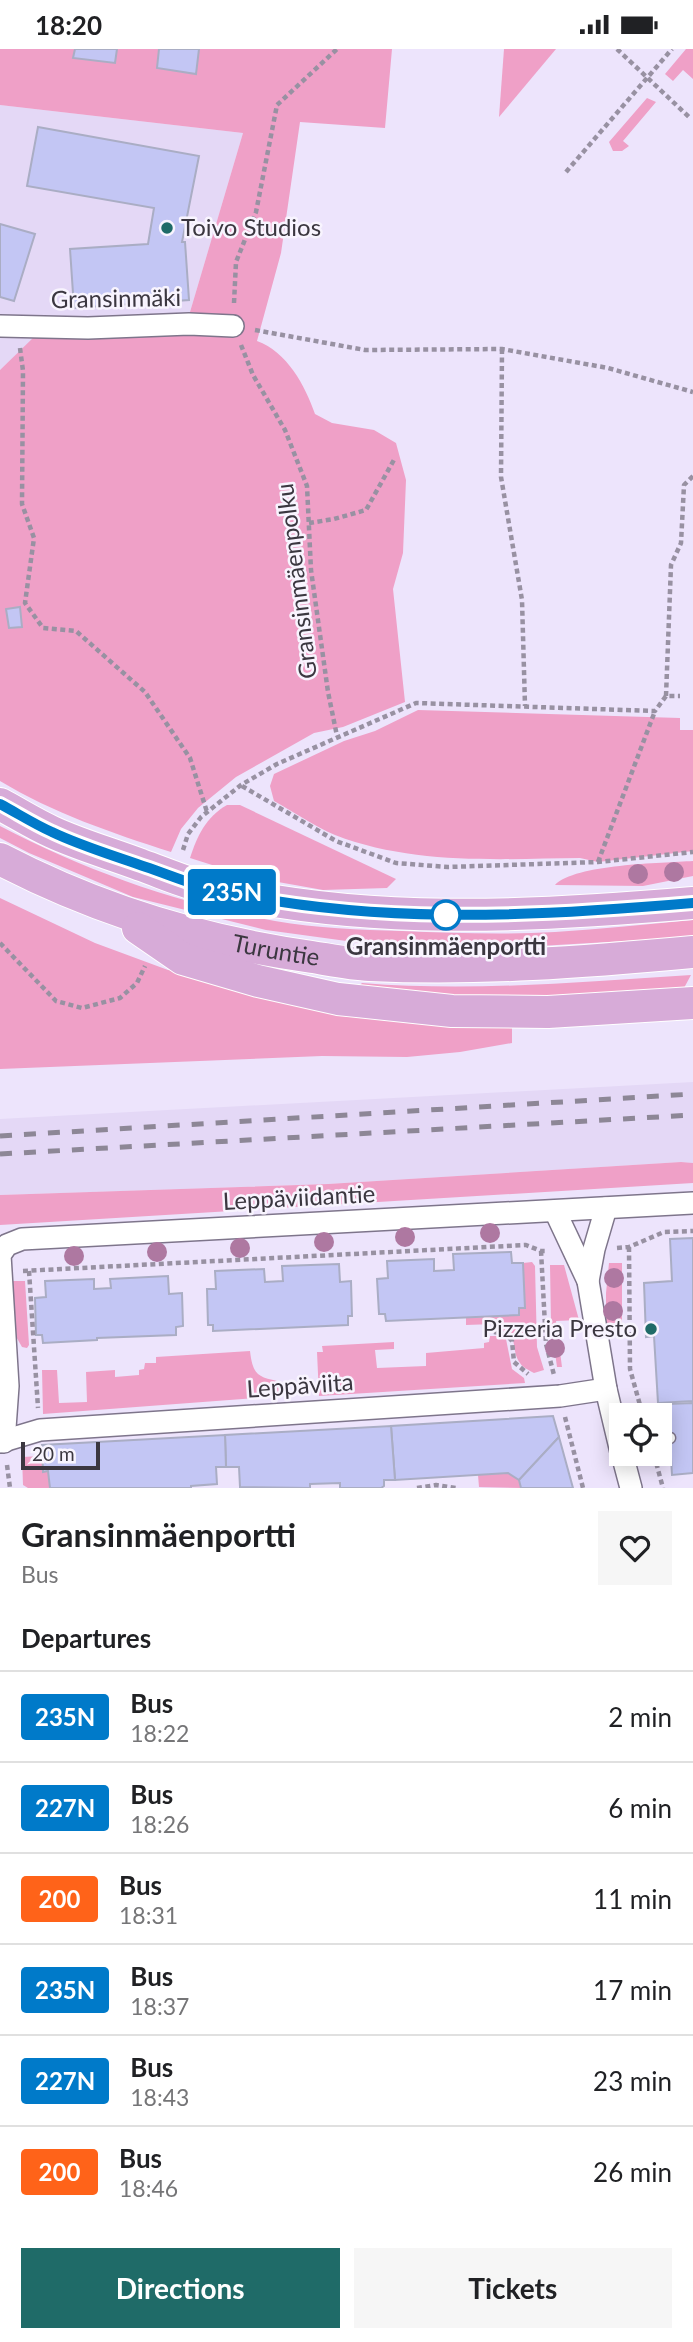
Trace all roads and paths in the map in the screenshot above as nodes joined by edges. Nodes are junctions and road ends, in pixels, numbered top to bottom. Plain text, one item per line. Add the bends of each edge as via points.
1 (337, 49) edge
2 (617, 49) edge
3 (672, 49) edge
4 (648, 78) junction
5 (688, 117) dead end
6 (566, 172) dead end
7 (9, 326) edge
8 (233, 326) junction
9 (502, 349) junction
10 (693, 392) edge
11 (395, 459) dead end
12 (693, 476) edge
13 (309, 523) junction
14 (666, 696) junction
15 (680, 696) dead end
16 (525, 706) junction
17 (655, 711) junction
18 (337, 736) junction
19 (241, 785) junction
20 (0, 804) edge
21 (207, 812) junction
22 (693, 852) edge
23 (182, 854) dead end
24 (0, 859) edge
25 (598, 862) junction
26 (693, 903) edge
27 (108, 907) junction
28 (0, 943) edge
29 (693, 952) edge
30 (146, 964) dead end
31 (693, 1003) edge
32 (693, 1203) edge
33 (606, 1208) junction
34 (555, 1211) junction
35 (693, 1231) edge
36 (0, 1255) edge
37 (29, 1271) junction
38 (1, 1272) edge
39 (588, 1281) junction
40 (494, 1332) dead end
41 (555, 1375) junction
42 (548, 1378) dead end
43 (538, 1380) dead end
44 (4, 1386) edge
45 (606, 1389) junction
46 (560, 1396) junction
47 (609, 1403) edge
48 (639, 1403) edge
49 (40, 1430) junction
50 (2, 1442) edge
51 (625, 1466) edge
52 (657, 1466) edge
53 (447, 1487) edge
54 (417, 1488) edge
55 (456, 1488) edge
56 (583, 1488) edge
57 (631, 1488) edge
58 (663, 1488) edge

1 - 8 path, Gransinmäenpolku via 277,105 256,212 236,262
2 - 4 path
3 - 4 path
4 - 5 path
4 - 6 path
7 - 8 street, Gransinmäki
7 - 21 path via 23,371 22,503 34,538 25,603 43,628 76,631 145,692 190,758
8 - 9 path via 365,350
8 - 13 path, Gransinmäenpolku via 253,375 285,430 307,486
9 - 10 path via 608,367
9 - 16 path via 501,477 522,600
11 - 13 path via 366,510
12 - 14 path via 684,485 681,543 671,565
13 - 18 path, Gransinmäenpolku via 313,584
14 - 15 path
14 - 17 path
16 - 17 path
16 - 18 path via 416,703
17 - 25 path
18 - 19 path
19 - 21 path
19 - 25 path via 336,841 396,863 448,867
20 - 26 main road, Turuntie via 53,833 139,864 199,885 265,899 449,915
21 - 23 path via 188,834
22 - 25 path
24 - 27 main road, Turuntie
27 - 29 main road, Turuntie via 182,932 258,950 368,965 482,966
27 - 31 main road via 183,959 338,999 452,1011 548,1012
28 - 30 path via 56,1001 82,1008 120,998 137,983
32 - 33 street, Leppäviidantie
33 - 34 street, Leppäviidantie
33 - 39 street
34 - 36 street, Leppäviidantie via 22,1239 7,1245
34 - 39 street
35 - 48 path via 664,1232 629,1247 630,1369
36 - 38 street
37 - 38 path
37 - 41 path via 526,1245 541,1251 546,1345
37 - 49 path
38 - 44 street
39 - 45 street
40 - 43 path via 506,1334 512,1341 514,1362
41 - 42 path
41 - 46 path
44 - 50 street
45 - 46 street, Leppäviita
45 - 47 street
46 - 49 street, Leppäviita
46 - 56 path
49 - 50 street, Leppäviita
51 - 57 street
52 - 58 path
53 - 54 path
53 - 55 path

